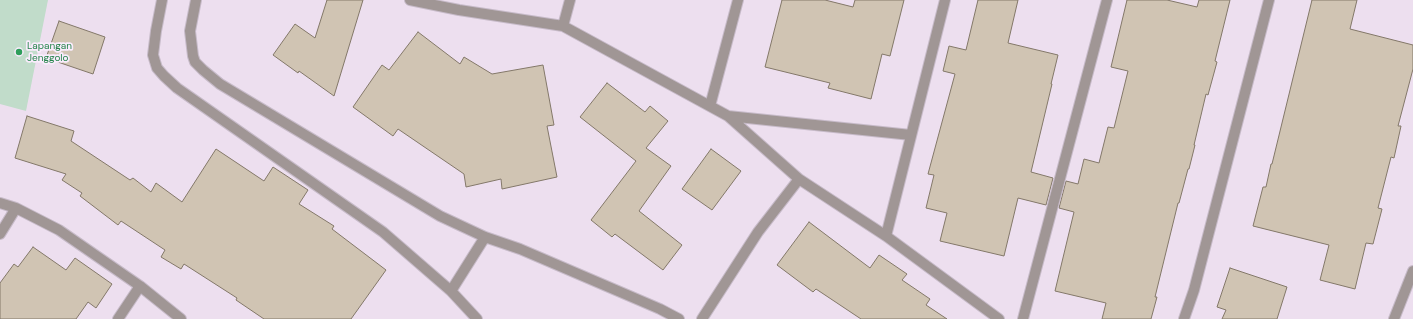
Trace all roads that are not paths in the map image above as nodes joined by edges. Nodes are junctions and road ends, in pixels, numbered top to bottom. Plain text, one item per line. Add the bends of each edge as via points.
1 (162, 0) edge
2 (196, 0) edge
3 (410, 0) edge
4 (570, 0) edge
5 (738, 0) edge
6 (945, 0) edge
7 (1107, 0) edge
8 (1270, 0) edge
9 (563, 26) junction
10 (710, 106) junction
11 (728, 116) junction
12 (911, 135) junction
13 (799, 179) junction
14 (0, 203) edge
15 (16, 208) junction
16 (0, 234) edge
17 (886, 236) junction
18 (485, 237) junction
19 (1413, 271) edge
20 (140, 286) junction
21 (451, 291) junction
22 (118, 319) edge
23 (181, 319) edge
24 (477, 319) edge
25 (679, 319) edge
26 (702, 319) edge
27 (999, 319) edge
28 (1023, 319) edge
29 (1184, 319) edge
30 (1394, 319) edge

1 - 21 street via 153,55 157,68 164,76 177,88 383,232
2 - 18 street via 190,31 195,62 220,84 440,216
3 - 9 street
4 - 9 street
5 - 10 street
6 - 12 street
7 - 28 street
8 - 29 street via 1194,290
9 - 10 street
10 - 11 street
11 - 12 street
11 - 13 street
12 - 17 street
13 - 17 street
13 - 26 street via 758,232
14 - 15 street
15 - 16 street
15 - 20 street via 59,230
17 - 27 street
18 - 21 street
18 - 25 street via 520,249
19 - 30 street
20 - 22 street
20 - 23 street
21 - 24 street

